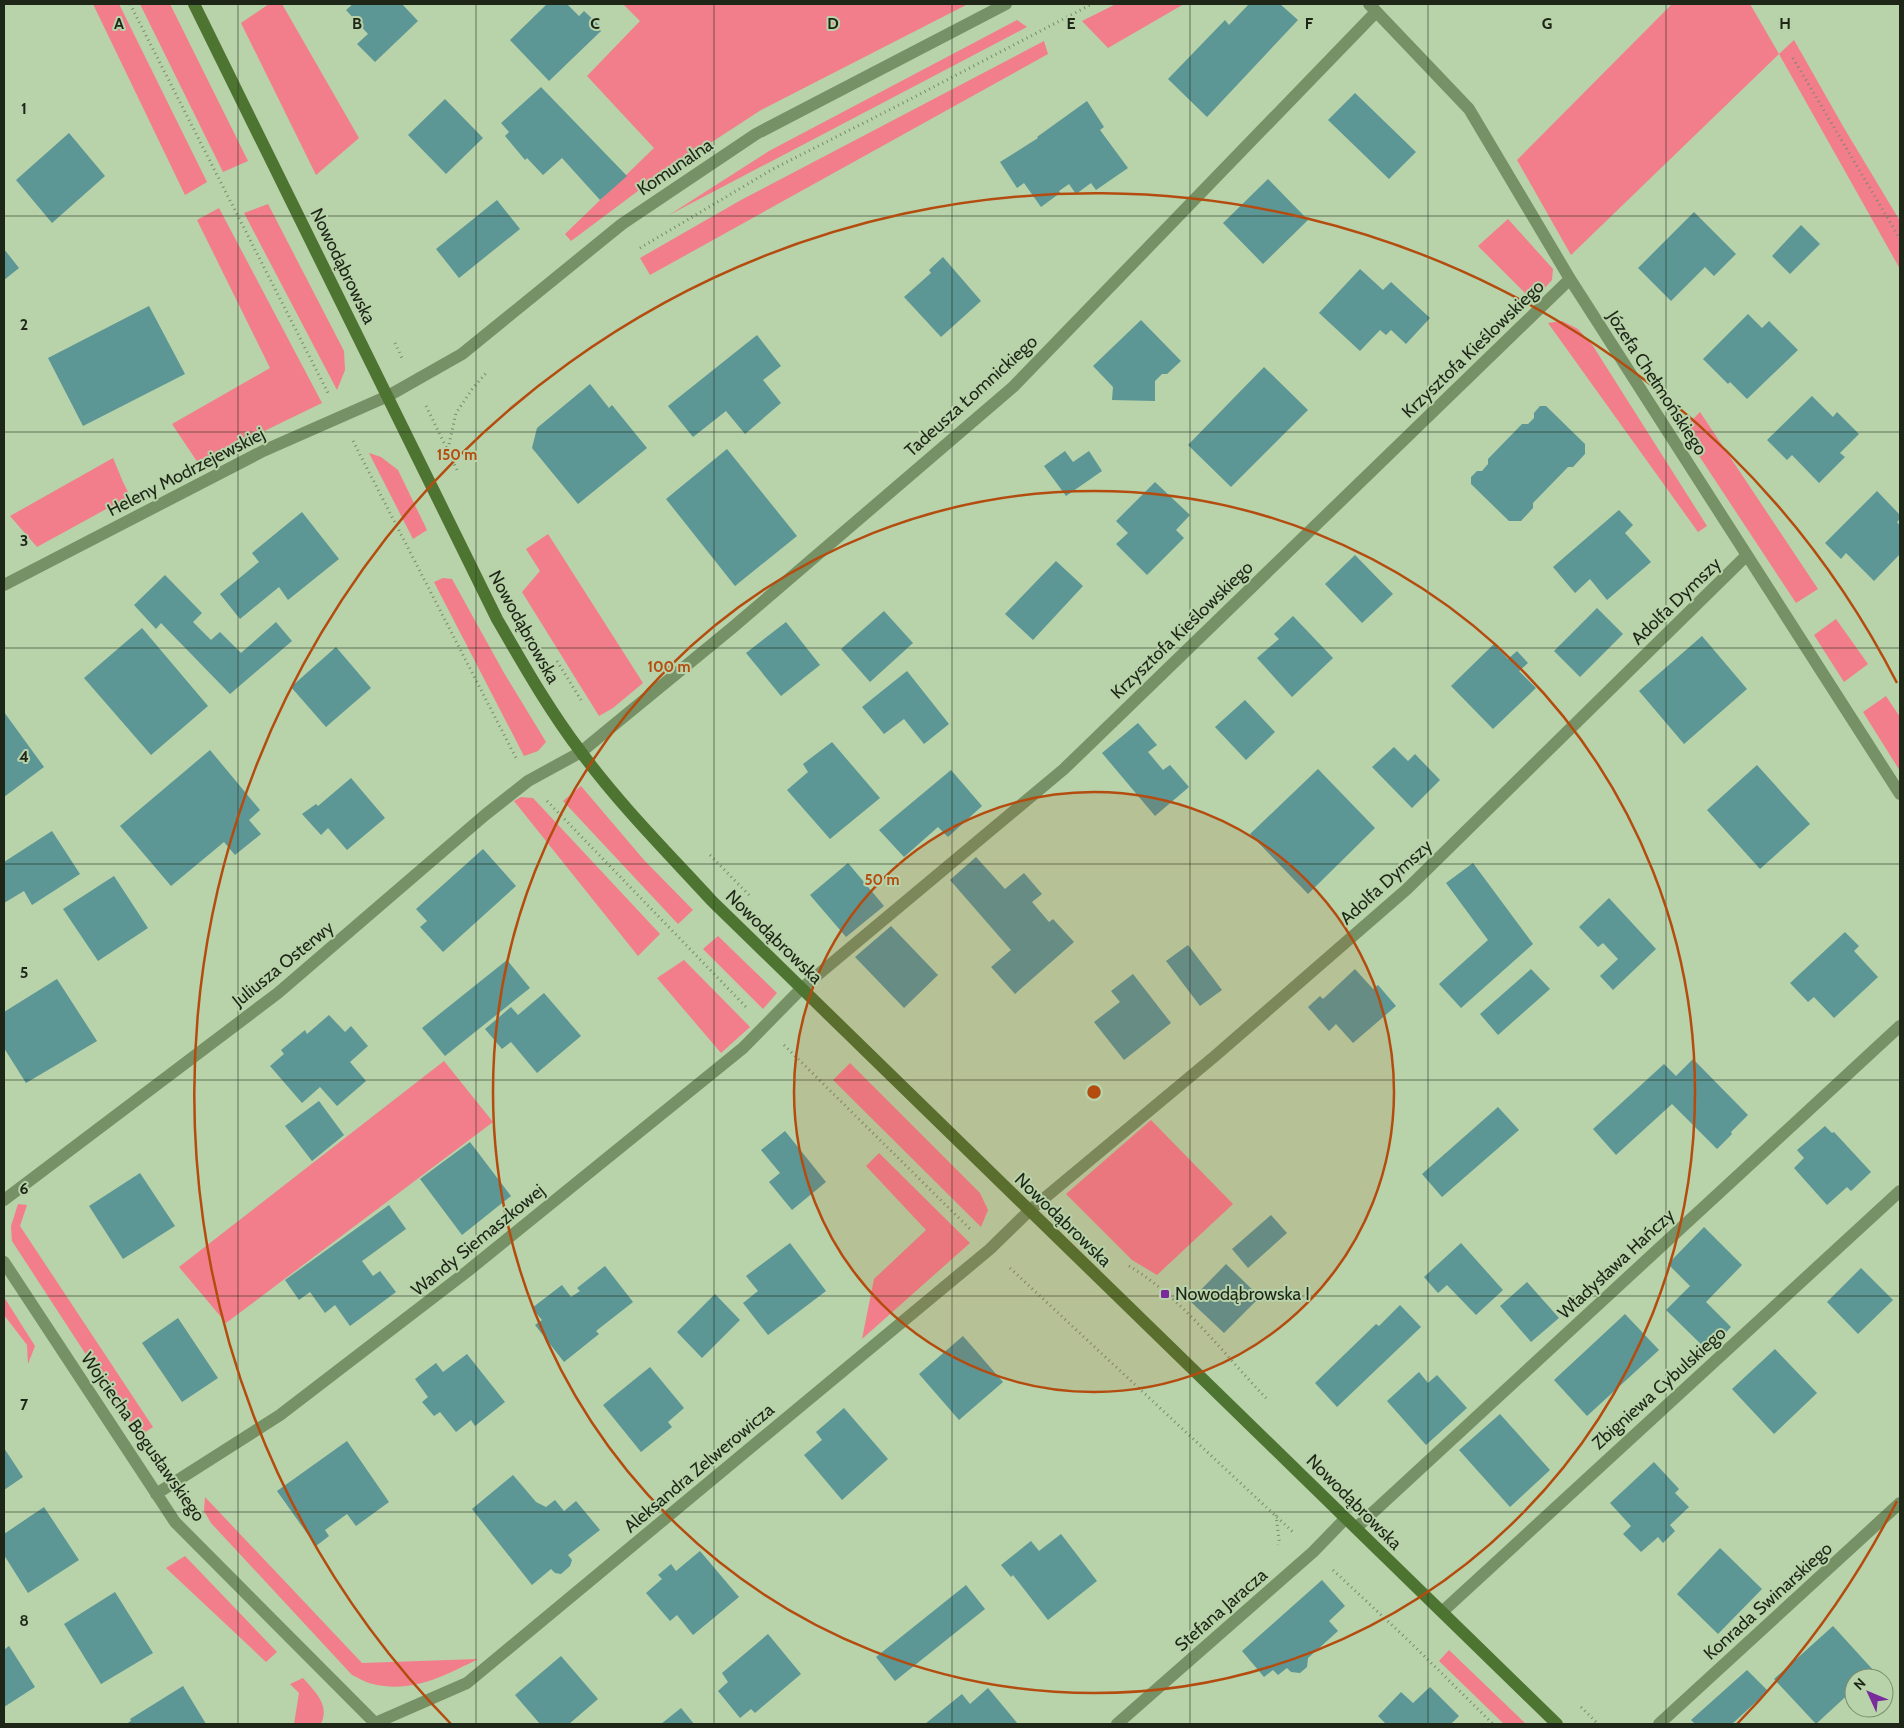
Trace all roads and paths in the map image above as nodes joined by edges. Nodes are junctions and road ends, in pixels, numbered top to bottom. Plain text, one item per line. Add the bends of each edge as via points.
1 (194, 4) edge
2 (1006, 4) edge
3 (1092, 4) edge
4 (1373, 8) edge
5 (1793, 58) dead end
6 (1900, 239) edge
7 (636, 251) dead end
8 (1570, 279) junction
9 (492, 367) dead end
10 (388, 396) junction
11 (448, 450) dead end
12 (1746, 556) junction
13 (4, 585) edge
14 (580, 752) junction
15 (1900, 794) edge
16 (802, 988) junction
17 (1900, 1026) edge
18 (1900, 1191) edge
19 (4, 1200) edge
20 (1029, 1211) junction
21 (4, 1262) edge
22 (156, 1494) junction
23 (1900, 1503) edge
24 (1346, 1519) junction
25 (1356, 1528) junction
26 (1442, 1612) junction
27 (375, 1724) edge
28 (1117, 1724) edge
29 (1558, 1724) edge
30 (1659, 1724) edge

1 - 10 street, Nowodąbrowska
2 - 10 street, Komunalna via 756,134 622,224 462,354
3 - 7 path via 773,169
4 - 8 street, Józefa Chełmońskiego via 1469,109
4 - 14 street, Tadeusza Łomnickiego via 1013,387 732,628
5 - 6 path
8 - 12 street, Józefa Chełmońskiego
8 - 16 street, Krzysztofa Kieślowskiego via 1064,769
9 - 11 path via 456,414
10 - 13 street, Heleny Modrzejewskiej via 263,451
10 - 14 street, Nowodąbrowska via 497,619
12 - 15 street, Józefa Chełmońskiego
12 - 20 street, Adolfa Dymszy via 1408,889
14 - 16 street, Nowodąbrowska via 712,901
14 - 19 street, Juliusza Osterwy via 528,781 278,993
16 - 20 street, Nowodąbrowska
16 - 22 street, Wandy Siemaszkowej via 743,1048 461,1276 280,1416
17 - 25 street, Władysława Hańczy
18 - 26 street, Zbigniewa Cybulskiego
20 - 24 street, Nowodąbrowska
20 - 27 street, Aleksandra Zelwerowicza via 990,1248 467,1683
21 - 22 street, Wojciecha Bogusławskiego
22 - 27 street, Wojciecha Bogusławskiego via 175,1522
23 - 30 street, Konrada Swinarskiego
24 - 25 street, Nowodąbrowska
24 - 28 street, Stefana Jaracza via 1314,1552
25 - 26 street, Nowodąbrowska
26 - 29 street, Nowodąbrowska

